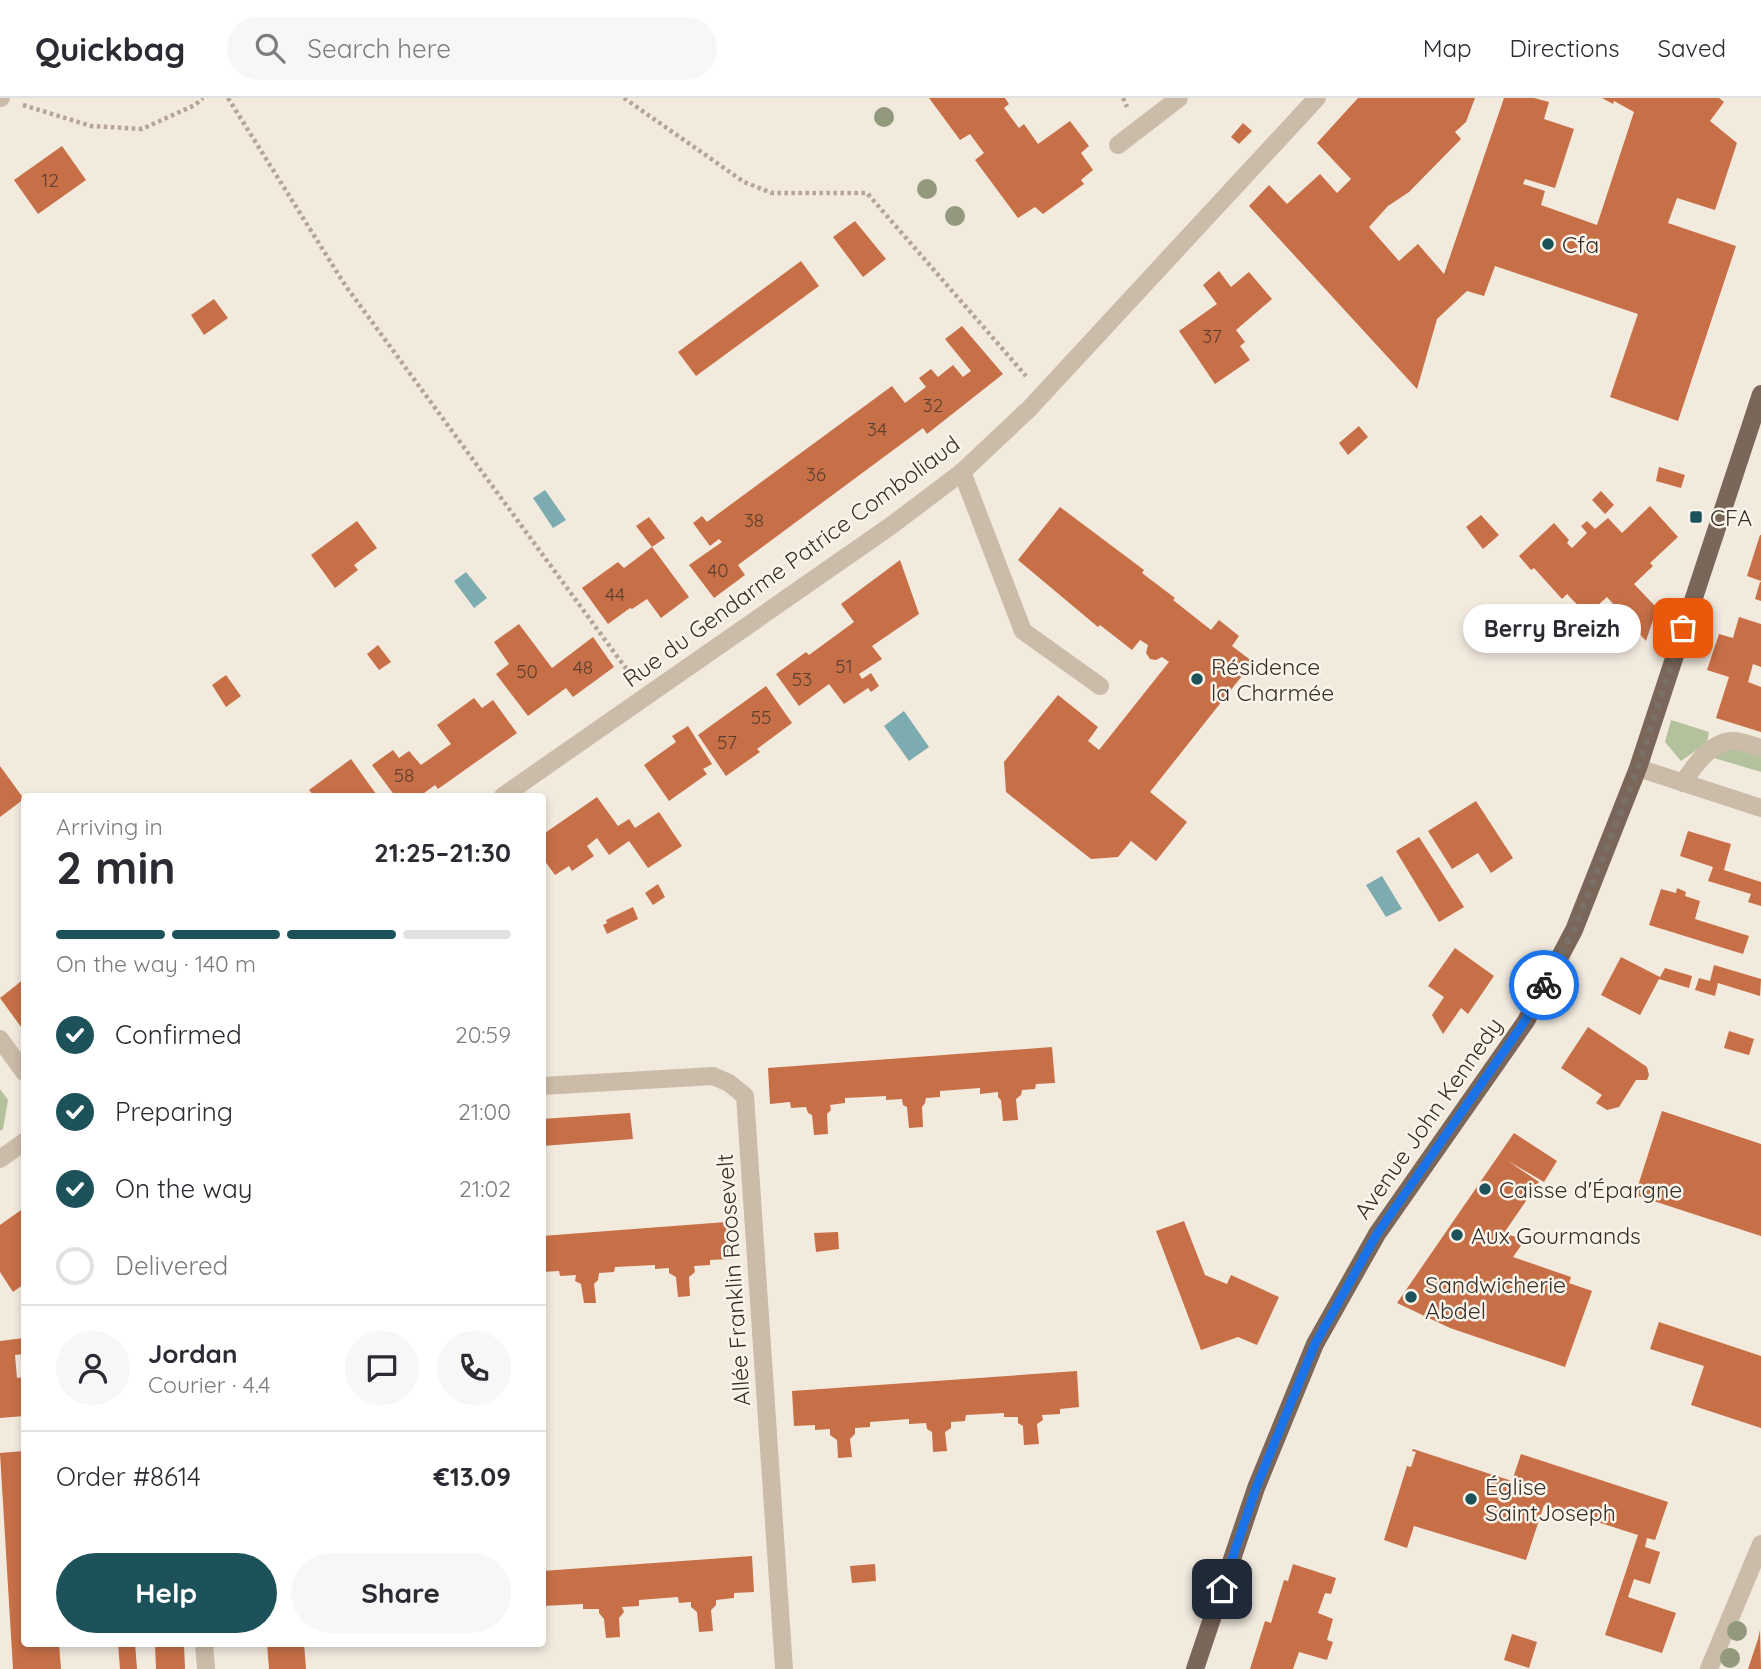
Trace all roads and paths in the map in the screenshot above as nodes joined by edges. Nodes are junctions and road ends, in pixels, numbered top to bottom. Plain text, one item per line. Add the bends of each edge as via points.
1 (203, 98) edge
2 (228, 98) edge
3 (624, 98) edge
4 (1179, 98) edge
5 (1317, 98) edge
6 (5, 99) edge
7 (1118, 145) dead end
8 (1761, 394) edge
9 (1042, 395) junction
10 (962, 472) junction
11 (1100, 686) dead end
12 (646, 696) junction
13 (1761, 748) edge
14 (1638, 768) junction
15 (1683, 783) junction
16 (507, 793) edge
17 (1761, 808) edge
18 (0, 1039) edge
19 (21, 1068) edge
20 (546, 1086) edge
21 (21, 1144) edge
22 (0, 1159) edge
23 (1761, 1544) edge
24 (204, 1647) edge
25 (206, 1669) edge
26 (784, 1669) edge
27 (1195, 1669) edge
28 (1709, 1669) edge

1 - 6 path via 142,129 91,126
2 - 12 path via 345,285
3 - 9 path via 744,182 772,193 867,193
4 - 7 street
5 - 9 street, Rue du Gendarme Patrice Comboliaud
8 - 14 main road, Avenue John Kennedy
9 - 10 street, Rue du Gendarme Patrice Comboliaud
10 - 11 street via 1023,631
10 - 12 street, Rue du Gendarme Patrice Comboliaud
12 - 16 street, Rue du Gendarme Patrice Comboliaud
13 - 15 street via 1740,742 1720,744 1696,763
14 - 15 street
14 - 27 main road, Avenue John Kennedy via 1574,930 1525,1021 1377,1234 1315,1344 1256,1488
15 - 17 street
18 - 19 street
20 - 26 street, Allée Franklin Roosevelt via 713,1076 745,1096
21 - 22 street
23 - 28 street
24 - 25 street

